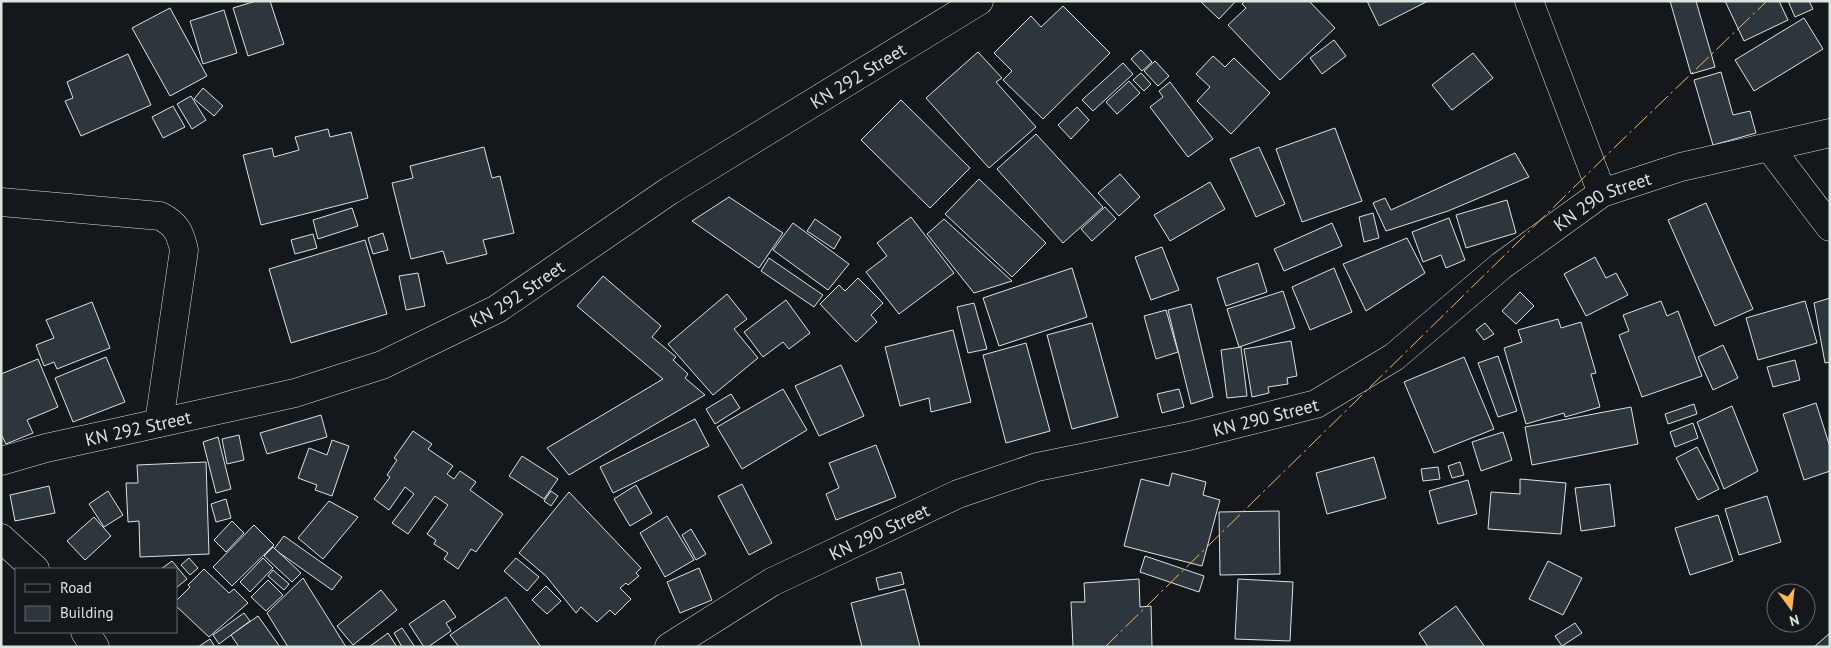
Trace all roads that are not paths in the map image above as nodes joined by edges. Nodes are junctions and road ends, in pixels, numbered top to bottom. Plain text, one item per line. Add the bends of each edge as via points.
1 (979, 1) edge
2 (1529, 1) edge
3 (1830, 133) edge
4 (1770, 148) junction
5 (1602, 194) junction
6 (1, 202) edge
7 (1830, 227) edge
8 (159, 424) junction
9 (1, 461) edge
10 (1, 538) edge
11 (33, 568) edge
12 (86, 633) edge
13 (95, 647) edge
14 (669, 647) edge

1 - 8 street, KN 292 Street via 669,191 497,309 382,364 295,393
2 - 5 street
3 - 4 street, KN 290 Street
4 - 5 street, KN 290 Street via 1681,167
4 - 7 street
5 - 14 street, KN 290 Street via 1501,266 1394,357 1316,404 1189,436 1037,467 958,494 772,582
6 - 8 street via 160,216 174,223 184,250
8 - 9 street, KN 292 Street
10 - 11 street
12 - 13 street

